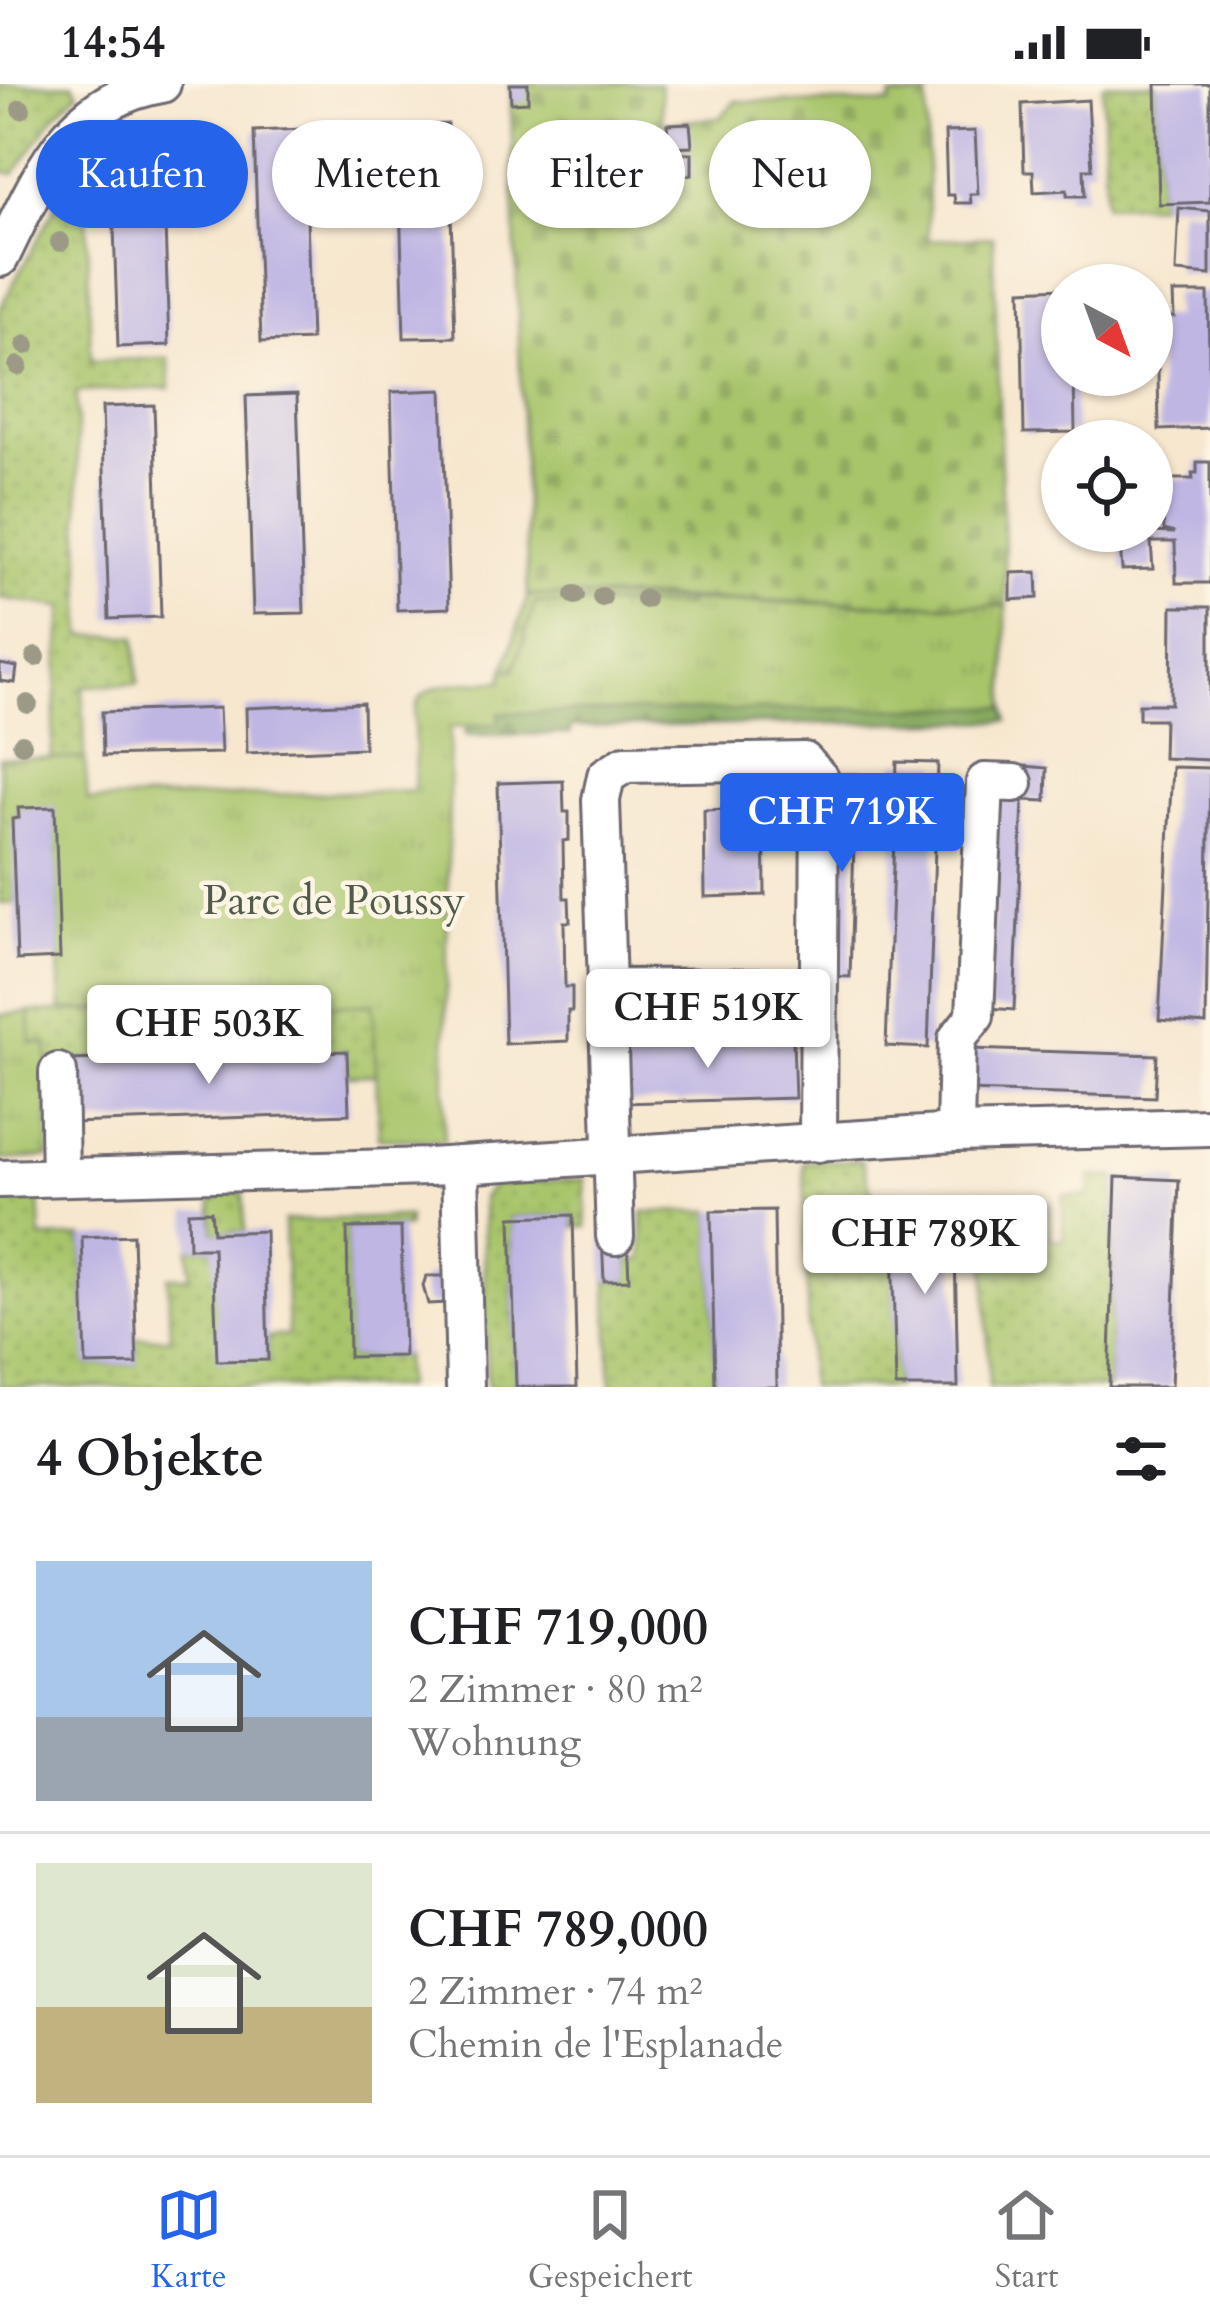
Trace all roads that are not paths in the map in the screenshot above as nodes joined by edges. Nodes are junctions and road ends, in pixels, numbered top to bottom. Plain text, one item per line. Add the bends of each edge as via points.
1 (162, 84) edge
2 (0, 258) edge
3 (1014, 783) dead end
4 (817, 987) junction
5 (607, 988) junction
6 (58, 1072) dead end
7 (1210, 1126) edge
8 (956, 1133) junction
9 (818, 1143) junction
10 (611, 1156) junction
11 (460, 1165) junction
12 (61, 1177) junction
13 (0, 1179) edge
14 (615, 1236) dead end
15 (465, 1387) edge

1 - 2 street via 105,103 65,137
3 - 8 street via 985,782 975,1016 957,1040
4 - 5 street
4 - 5 street via 820,778 804,761 625,764 606,776
4 - 9 street
5 - 10 street
6 - 12 street
7 - 8 street
8 - 9 street
9 - 10 street
10 - 11 street
10 - 14 street
11 - 12 street
11 - 15 street
12 - 13 street

